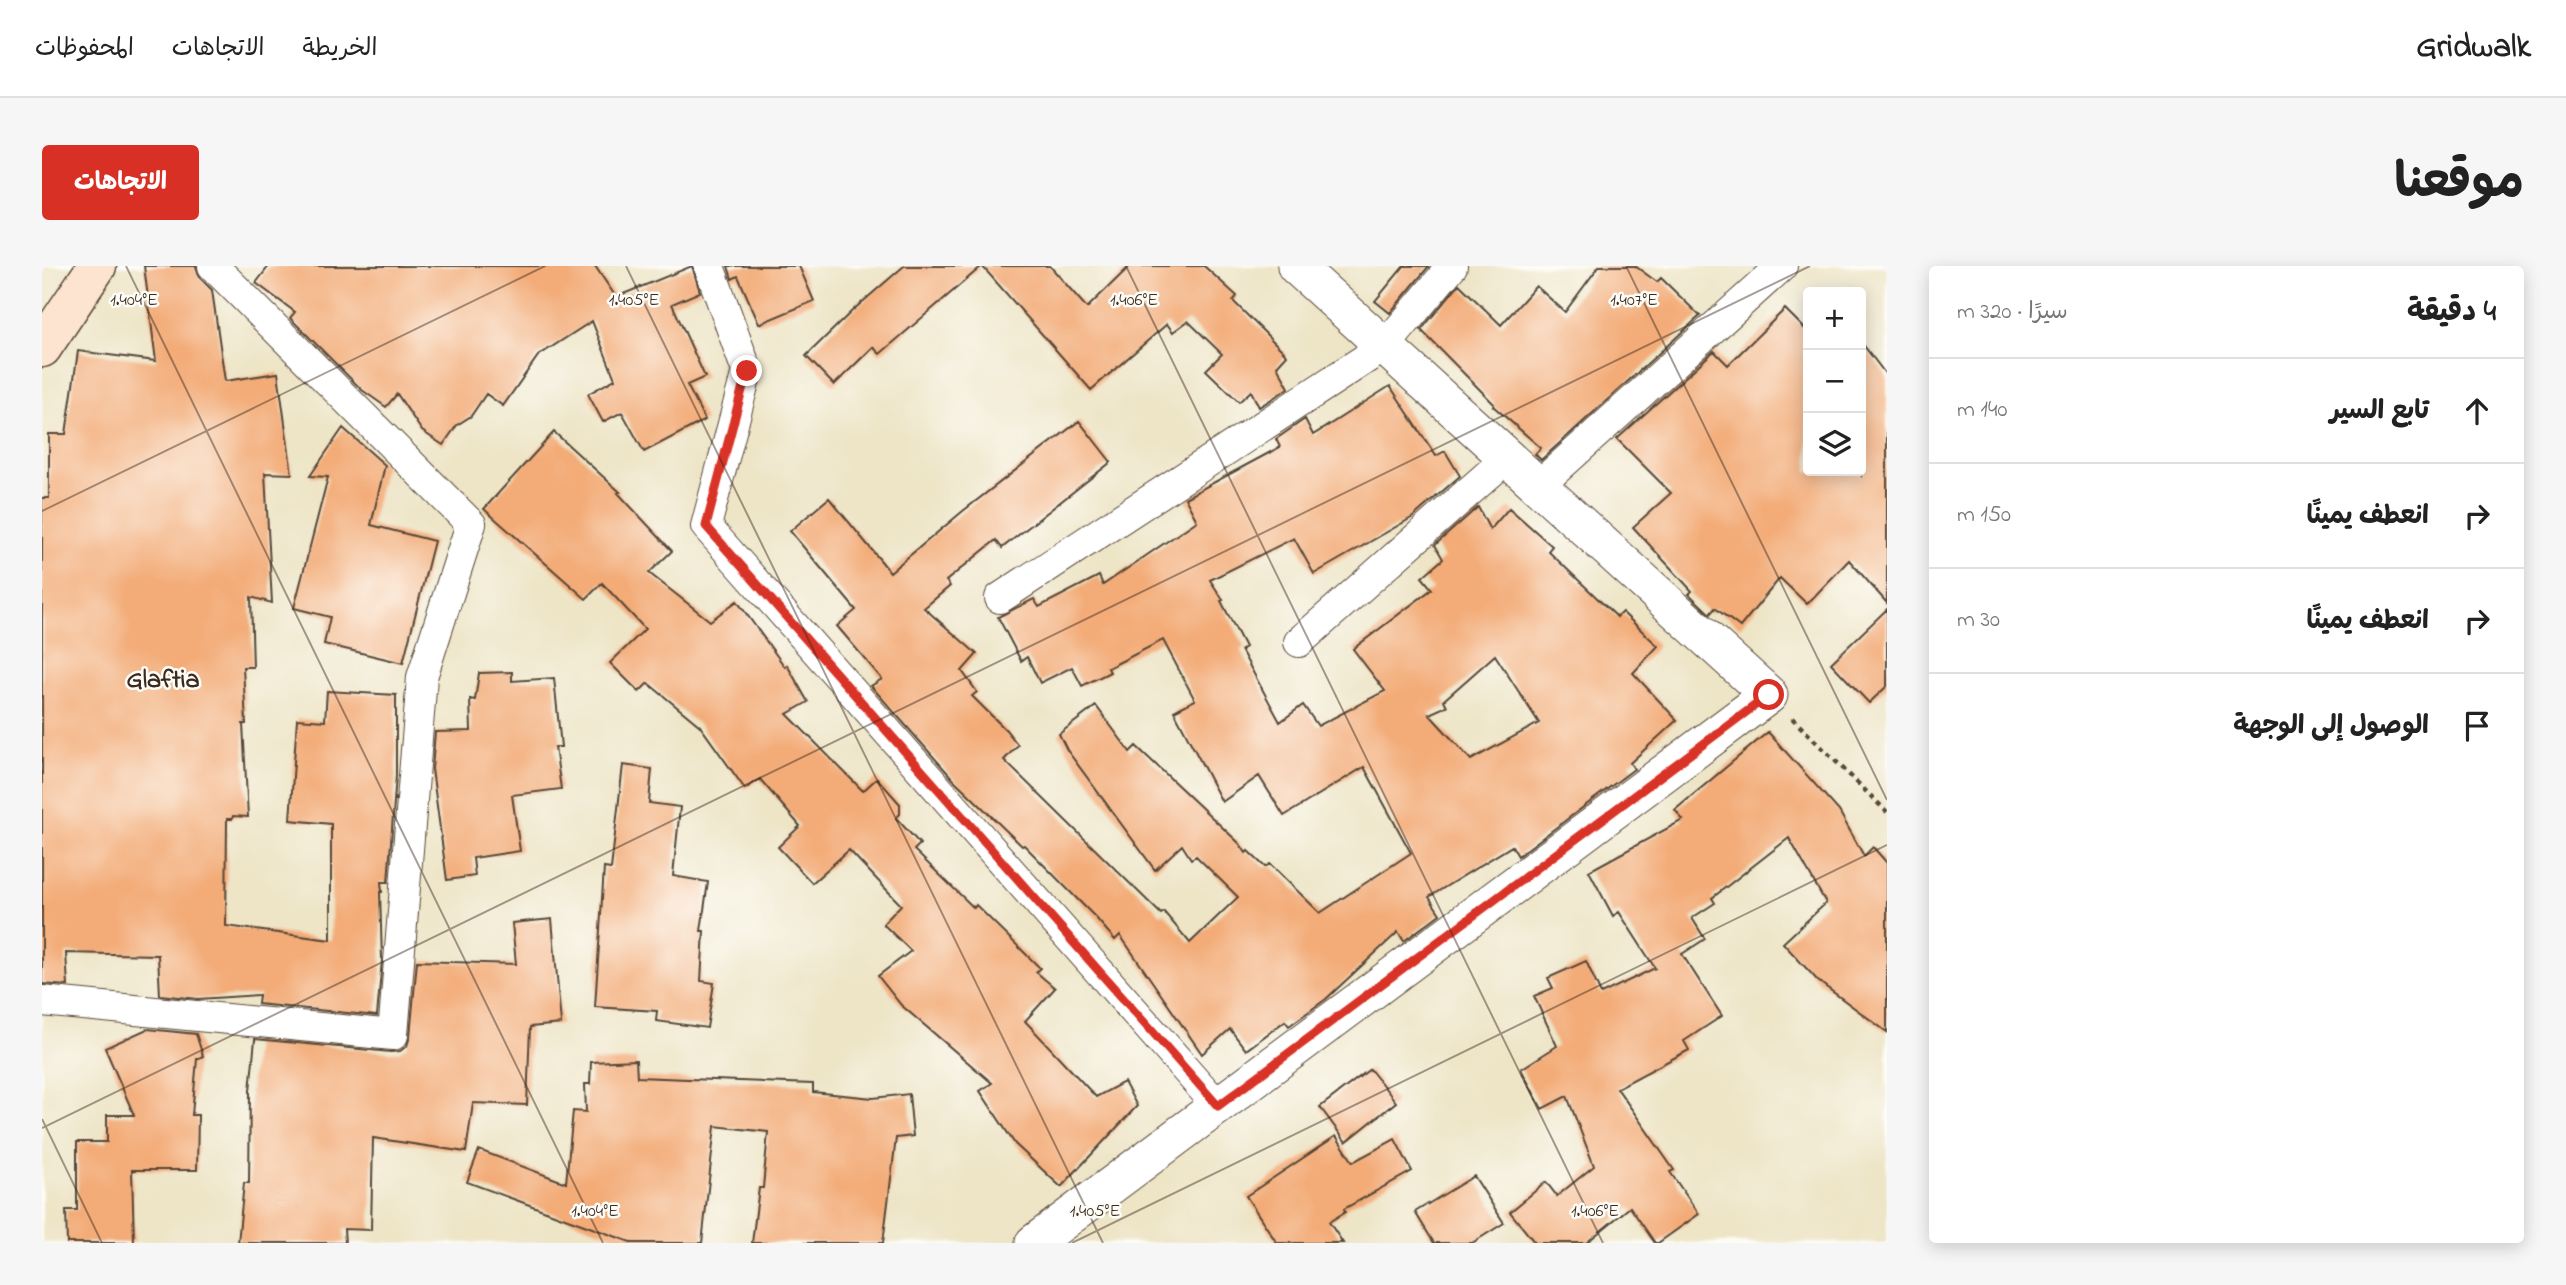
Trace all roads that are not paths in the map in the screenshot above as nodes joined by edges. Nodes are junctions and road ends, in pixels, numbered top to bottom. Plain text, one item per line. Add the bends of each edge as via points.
1 (97, 266) edge
2 (213, 266) edge
3 (709, 266) edge
4 (1296, 266) edge
5 (1452, 266) edge
6 (1783, 266) edge
7 (1384, 346) junction
8 (42, 348) edge
9 (1507, 458) junction
10 (1538, 486) junction
11 (1000, 597) dead end
12 (1298, 642) dead end
13 (42, 1001) edge
14 (1218, 1106) junction
15 (1034, 1243) edge

1 - 8 main road
2 - 13 street via 471,524 422,677 393,1035
3 - 14 street via 747,371 706,526
4 - 7 street
5 - 7 street
6 - 10 street
7 - 9 street
7 - 11 street
9 - 10 street
9 - 12 street
10 - 14 street via 1769,695
14 - 15 street

